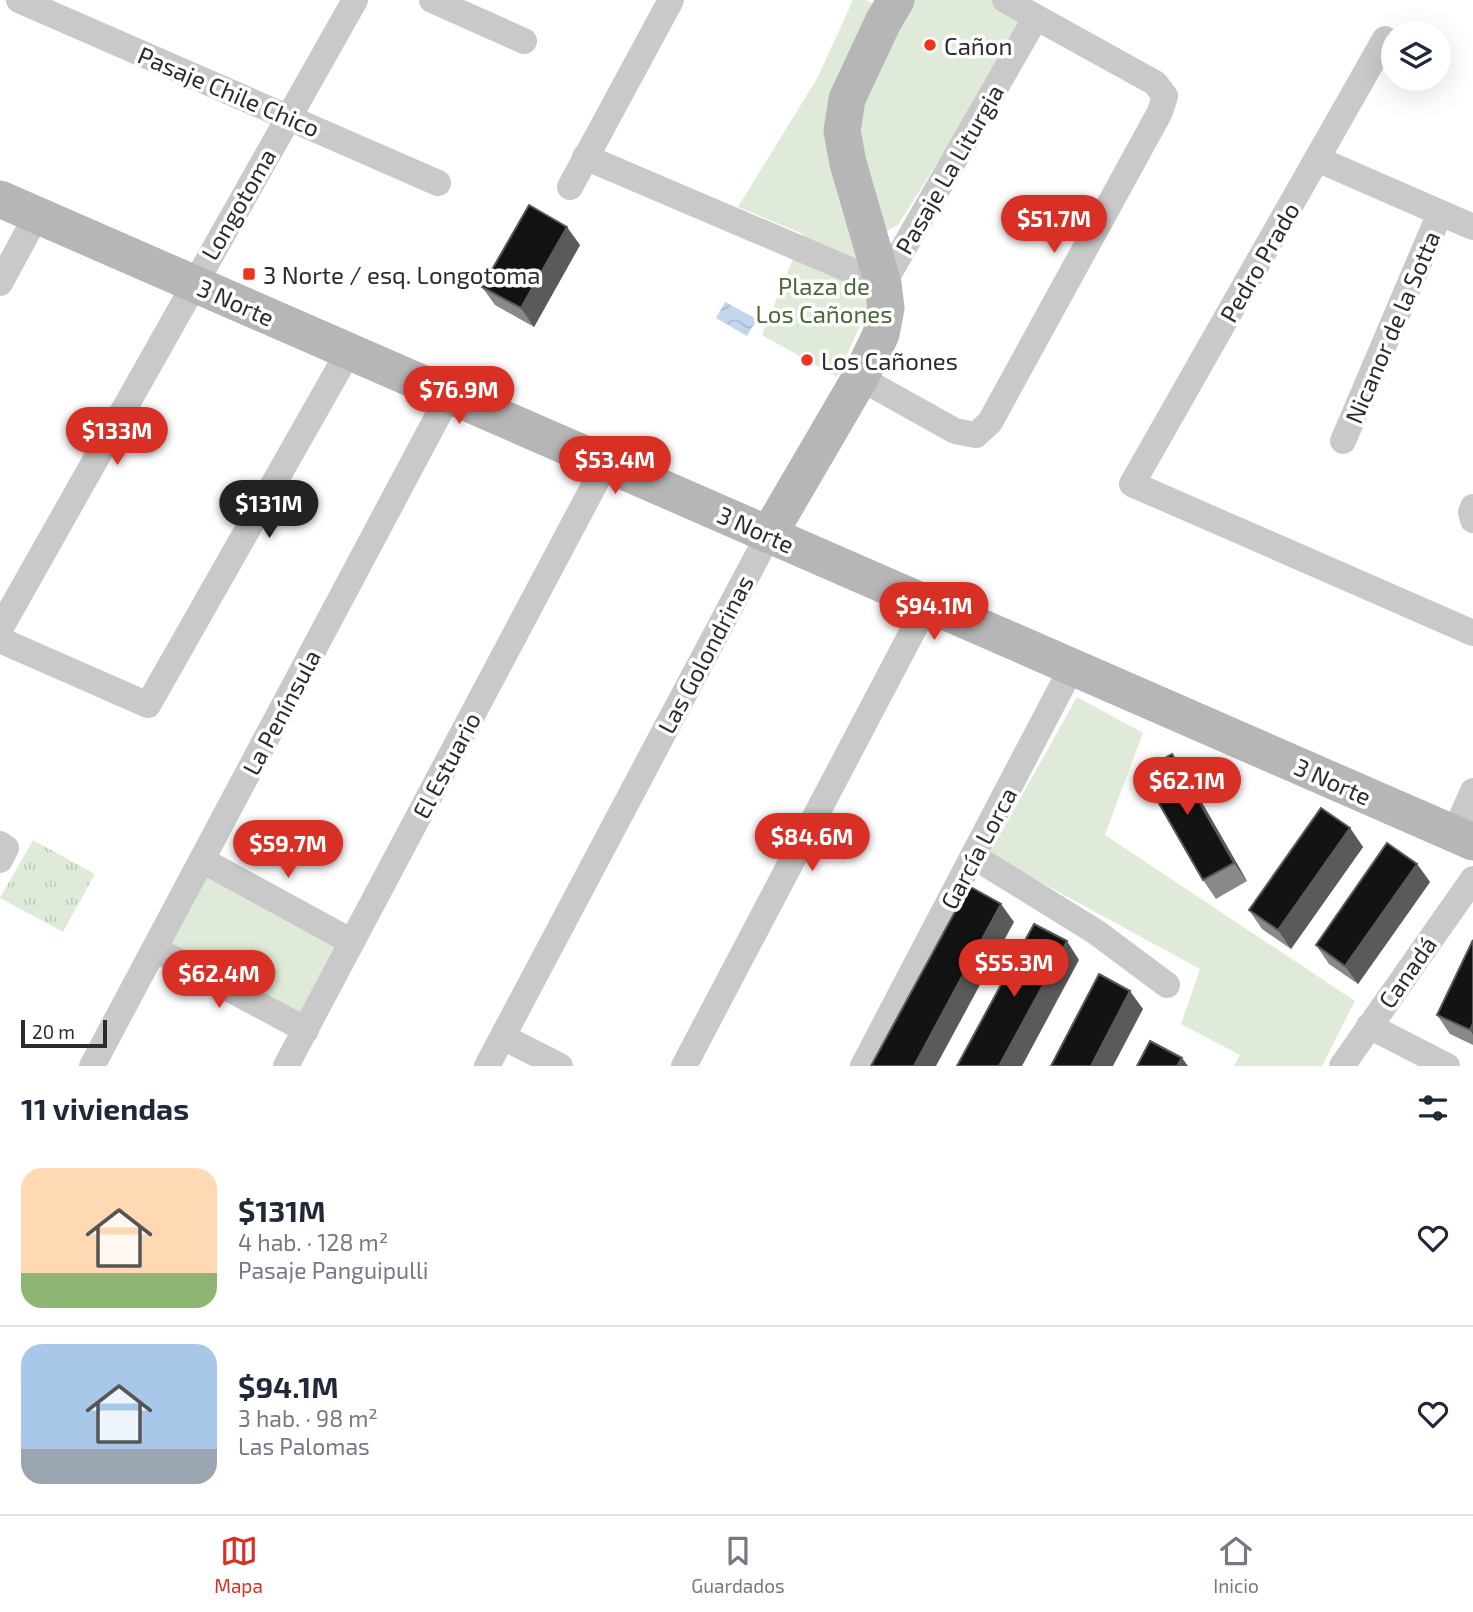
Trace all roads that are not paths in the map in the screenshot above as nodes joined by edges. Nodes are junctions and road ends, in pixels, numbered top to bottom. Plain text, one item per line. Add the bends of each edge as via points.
1 (19, 0) edge
2 (355, 0) edge
3 (432, 0) edge
4 (671, 0) edge
5 (896, 0) edge
6 (1005, 0) edge
7 (1036, 18) junction
8 (524, 41) dead end
9 (1381, 46) edge
10 (288, 117) junction
11 (585, 158) junction
12 (1317, 159) junction
13 (438, 183) dead end
14 (570, 187) dead end
15 (0, 199) edge
16 (1440, 213) junction
17 (37, 215) junction
18 (1473, 228) edge
19 (0, 282) edge
20 (193, 283) junction
21 (883, 284) junction
22 (349, 351) junction
23 (860, 379) junction
24 (449, 395) junction
25 (1343, 441) dead end
26 (606, 463) junction
27 (1473, 507) edge
28 (1473, 520) edge
29 (769, 534) junction
30 (927, 604) junction
31 (1, 625) edge
32 (1473, 633) edge
33 (1072, 667) junction
34 (1473, 791) edge
35 (1464, 838) edge
36 (974, 856) junction
37 (202, 860) junction
38 (1473, 879) edge
39 (352, 942) junction
40 (155, 949) junction
41 (1167, 985) dead end
42 (1369, 1026) junction
43 (306, 1030) junction
44 (503, 1037) junction
45 (92, 1066) edge
46 (286, 1066) edge
47 (487, 1066) edge
48 (560, 1066) edge
49 (684, 1066) edge
50 (863, 1066) edge
51 (1342, 1066) edge
52 (1447, 1066) edge

1 - 10 street, Pasaje Chile Chico
2 - 10 street, Longotoma
3 - 8 street
4 - 11 street
5 - 21 street, Las Golondrinas via 847,99 842,131
6 - 7 street
7 - 21 street, Pasaje La Liturgia
7 - 23 street via 1155,83 1165,96 1160,112 990,422 976,435 955,431
9 - 12 street, Pedro Prado
10 - 13 street, Pasaje Chile Chico
10 - 20 street, Longotoma
11 - 14 street
11 - 21 street
12 - 16 street
12 - 32 street, Pedro Prado via 1132,484
15 - 17 street, 3 Norte
16 - 18 street
16 - 25 street, Nicanor de la Sotta
17 - 19 street
17 - 20 street, 3 Norte
20 - 22 street, 3 Norte
20 - 31 street, Longotoma
21 - 23 street, Las Golondrinas via 886,308 881,334
22 - 24 street, 3 Norte
22 - 31 street via 148,705
23 - 29 street, Las Golondrinas
24 - 26 street, 3 Norte
24 - 37 street, La Península
26 - 29 street, 3 Norte
26 - 39 street, El Estuario
27 - 28 street
29 - 30 street, 3 Norte
29 - 44 street, Las Golondrinas
30 - 33 street, 3 Norte
30 - 49 street
33 - 35 street, 3 Norte
33 - 36 street, García Lorca
34 - 35 street
36 - 41 street via 1096,932
36 - 50 street, García Lorca
37 - 39 street
37 - 40 street, La Península
38 - 42 street, Canadá
39 - 43 street, El Estuario
40 - 43 street
40 - 45 street, La Península
42 - 51 street, Canadá
42 - 52 street
43 - 46 street, El Estuario
44 - 47 street, Las Golondrinas
44 - 48 street

